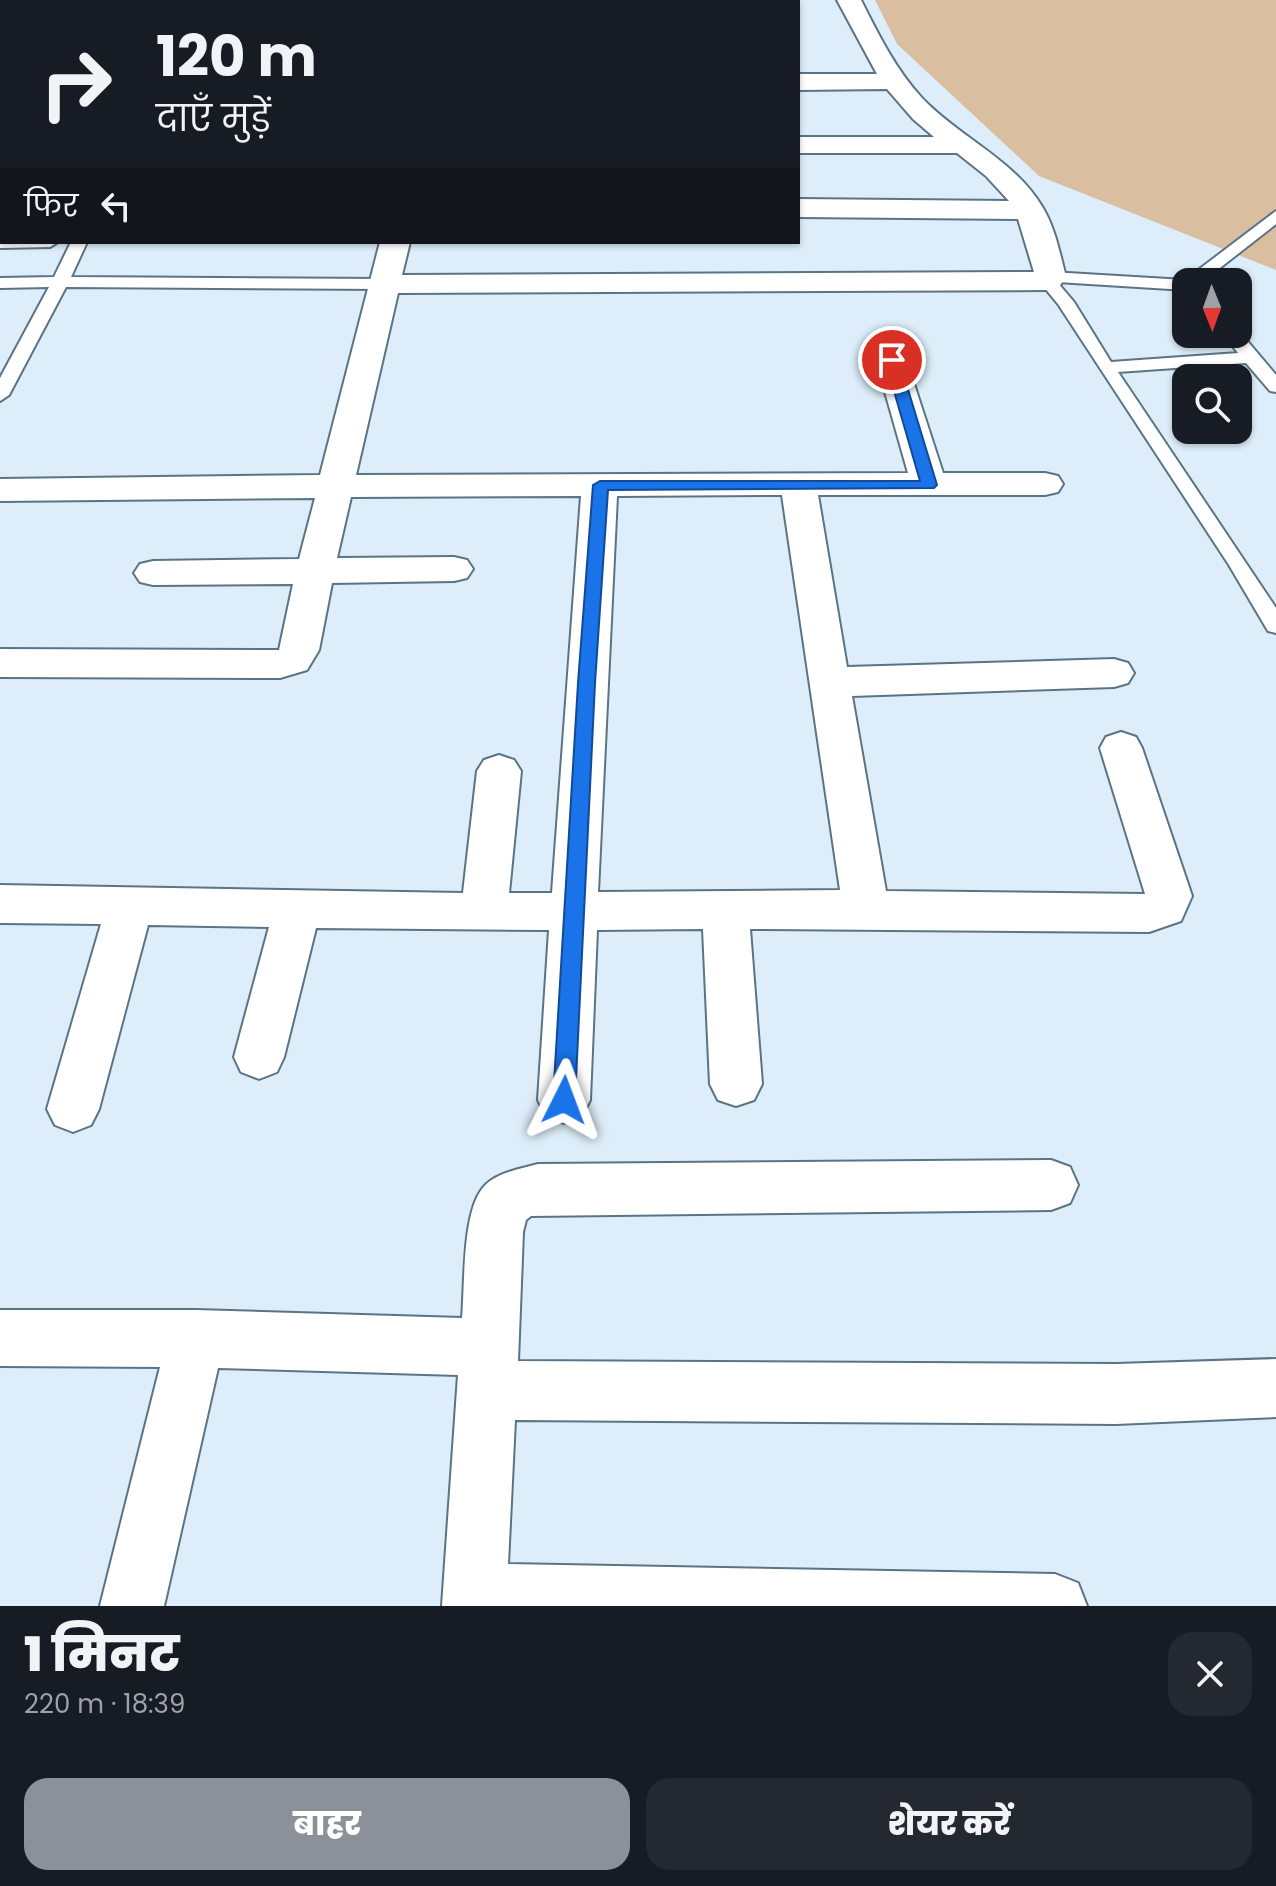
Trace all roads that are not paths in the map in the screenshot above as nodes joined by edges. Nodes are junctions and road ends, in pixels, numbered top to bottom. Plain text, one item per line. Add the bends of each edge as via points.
1 (849, 0) edge
2 (896, 81) junction
3 (800, 82) edge
4 (800, 145) edge
5 (964, 145) junction
6 (800, 208) edge
7 (1030, 210) junction
8 (1276, 216) edge
9 (78, 244) edge
10 (395, 244) edge
11 (1210, 268) edge
12 (1049, 279) junction
13 (60, 282) junction
14 (0, 283) edge
15 (385, 284) junction
16 (1172, 284) edge
17 (1244, 348) edge
18 (1251, 357) junction
19 (892, 360) dead end
20 (1106, 368) junction
21 (1276, 387) edge
22 (0, 395) edge
23 (1045, 484) dead end
24 (600, 485) junction
25 (798, 485) junction
26 (929, 485) junction
27 (338, 486) junction
28 (0, 490) edge
29 (454, 569) dead end
30 (315, 571) junction
31 (153, 573) dead end
32 (1276, 626) edge
33 (0, 663) edge
34 (1114, 673) dead end
35 (828, 682) junction
36 (1121, 748) dead end
37 (499, 771) dead end
38 (0, 904) edge
39 (130, 906) junction
40 (298, 908) junction
41 (725, 909) junction
42 (866, 909) junction
43 (574, 910) junction
44 (484, 912) junction
45 (259, 1057) dead end
46 (736, 1084) dead end
47 (564, 1100) dead end
48 (73, 1109) dead end
49 (1051, 1185) dead end
50 (0, 1338) edge
51 (196, 1339) junction
52 (489, 1369) junction
53 (1276, 1388) edge
54 (474, 1600) edge
55 (132, 1606) edge
56 (1055, 1606) edge

1 - 2 street
2 - 3 street
2 - 5 street via 922,113
4 - 5 street
5 - 7 street via 1015,189
6 - 7 street
7 - 12 street
8 - 11 lane
9 - 13 lane
10 - 15 street
12 - 15 street
12 - 16 lane
12 - 20 lane
13 - 14 lane
13 - 15 lane
13 - 22 lane
15 - 27 street
17 - 18 lane
18 - 20 lane
18 - 21 lane
19 - 26 street
20 - 32 lane
23 - 26 street
24 - 25 street
24 - 27 street
24 - 43 street
25 - 26 street
25 - 35 street
27 - 28 street
27 - 30 street
29 - 30 street
30 - 31 street
30 - 33 street via 299,650 293,660 280,664
34 - 35 street
35 - 42 street
36 - 42 street via 1169,896 1164,908 1149,913
37 - 44 street
38 - 39 street
39 - 40 street
39 - 48 street
40 - 44 street
40 - 45 street
41 - 42 street
41 - 43 street
41 - 46 street
43 - 44 street
43 - 47 street
49 - 52 street via 538,1189 516,1195 501,1206 496,1232
50 - 51 street
51 - 52 street
51 - 55 street
52 - 53 street via 1116,1394
52 - 54 street
54 - 56 street

